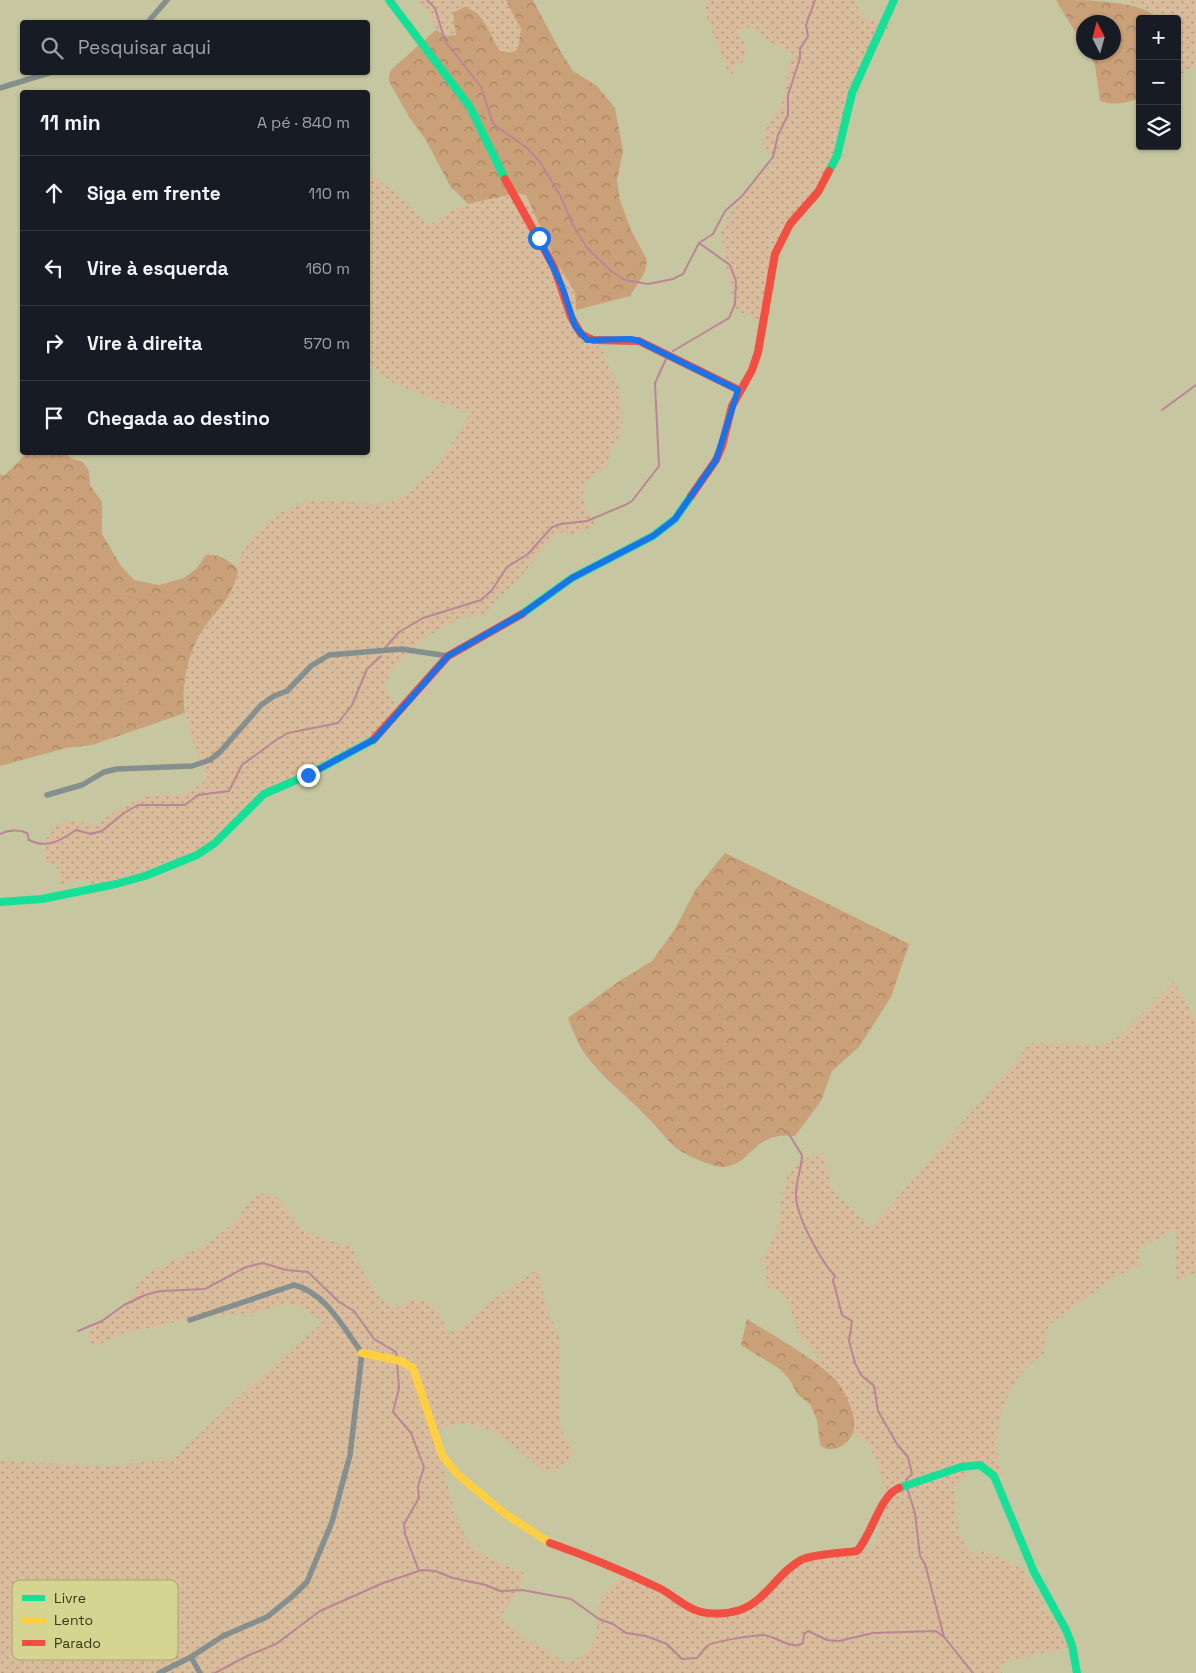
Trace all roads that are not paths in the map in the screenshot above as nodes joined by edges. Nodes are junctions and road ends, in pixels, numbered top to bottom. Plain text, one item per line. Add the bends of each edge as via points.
1 (167, 0) edge
2 (389, 0) edge
3 (894, 0) edge
4 (150, 20) edge
5 (42, 75) edge
6 (0, 88) edge
7 (738, 390) junction
8 (448, 656) junction
9 (46, 795) dead end
10 (0, 902) edge
11 (190, 1320) dead end
12 (362, 1354) junction
13 (191, 1657) junction
14 (158, 1673) edge
15 (200, 1673) edge
16 (1077, 1673) edge

1 - 4 street
2 - 7 street via 464,99 479,124 539,238 580,333 587,340 594,341 639,341
3 - 7 street via 852,93 837,156 818,192 790,224 775,254 758,352 752,370
5 - 6 street
7 - 8 street via 716,460 675,519 653,536 572,578 522,614
8 - 9 street via 401,648 329,655 311,666 287,692 260,705 210,760 192,766 117,769 104,772 82,785
8 - 10 street via 375,739 308,775 264,794 215,843 197,854 145,876 116,884
11 - 12 street via 284,1287 302,1287 329,1309
12 - 13 street via 350,1455 332,1522 307,1582 271,1614 223,1636
12 - 16 street via 401,1361 414,1368 446,1462 504,1513 549,1543 606,1563 660,1588 698,1611 730,1612 753,1603 768,1592 787,1570 808,1557 857,1551 874,1529 889,1494 894,1490 968,1465 980,1465 994,1476 1034,1572 1066,1630
13 - 14 street
13 - 15 street

